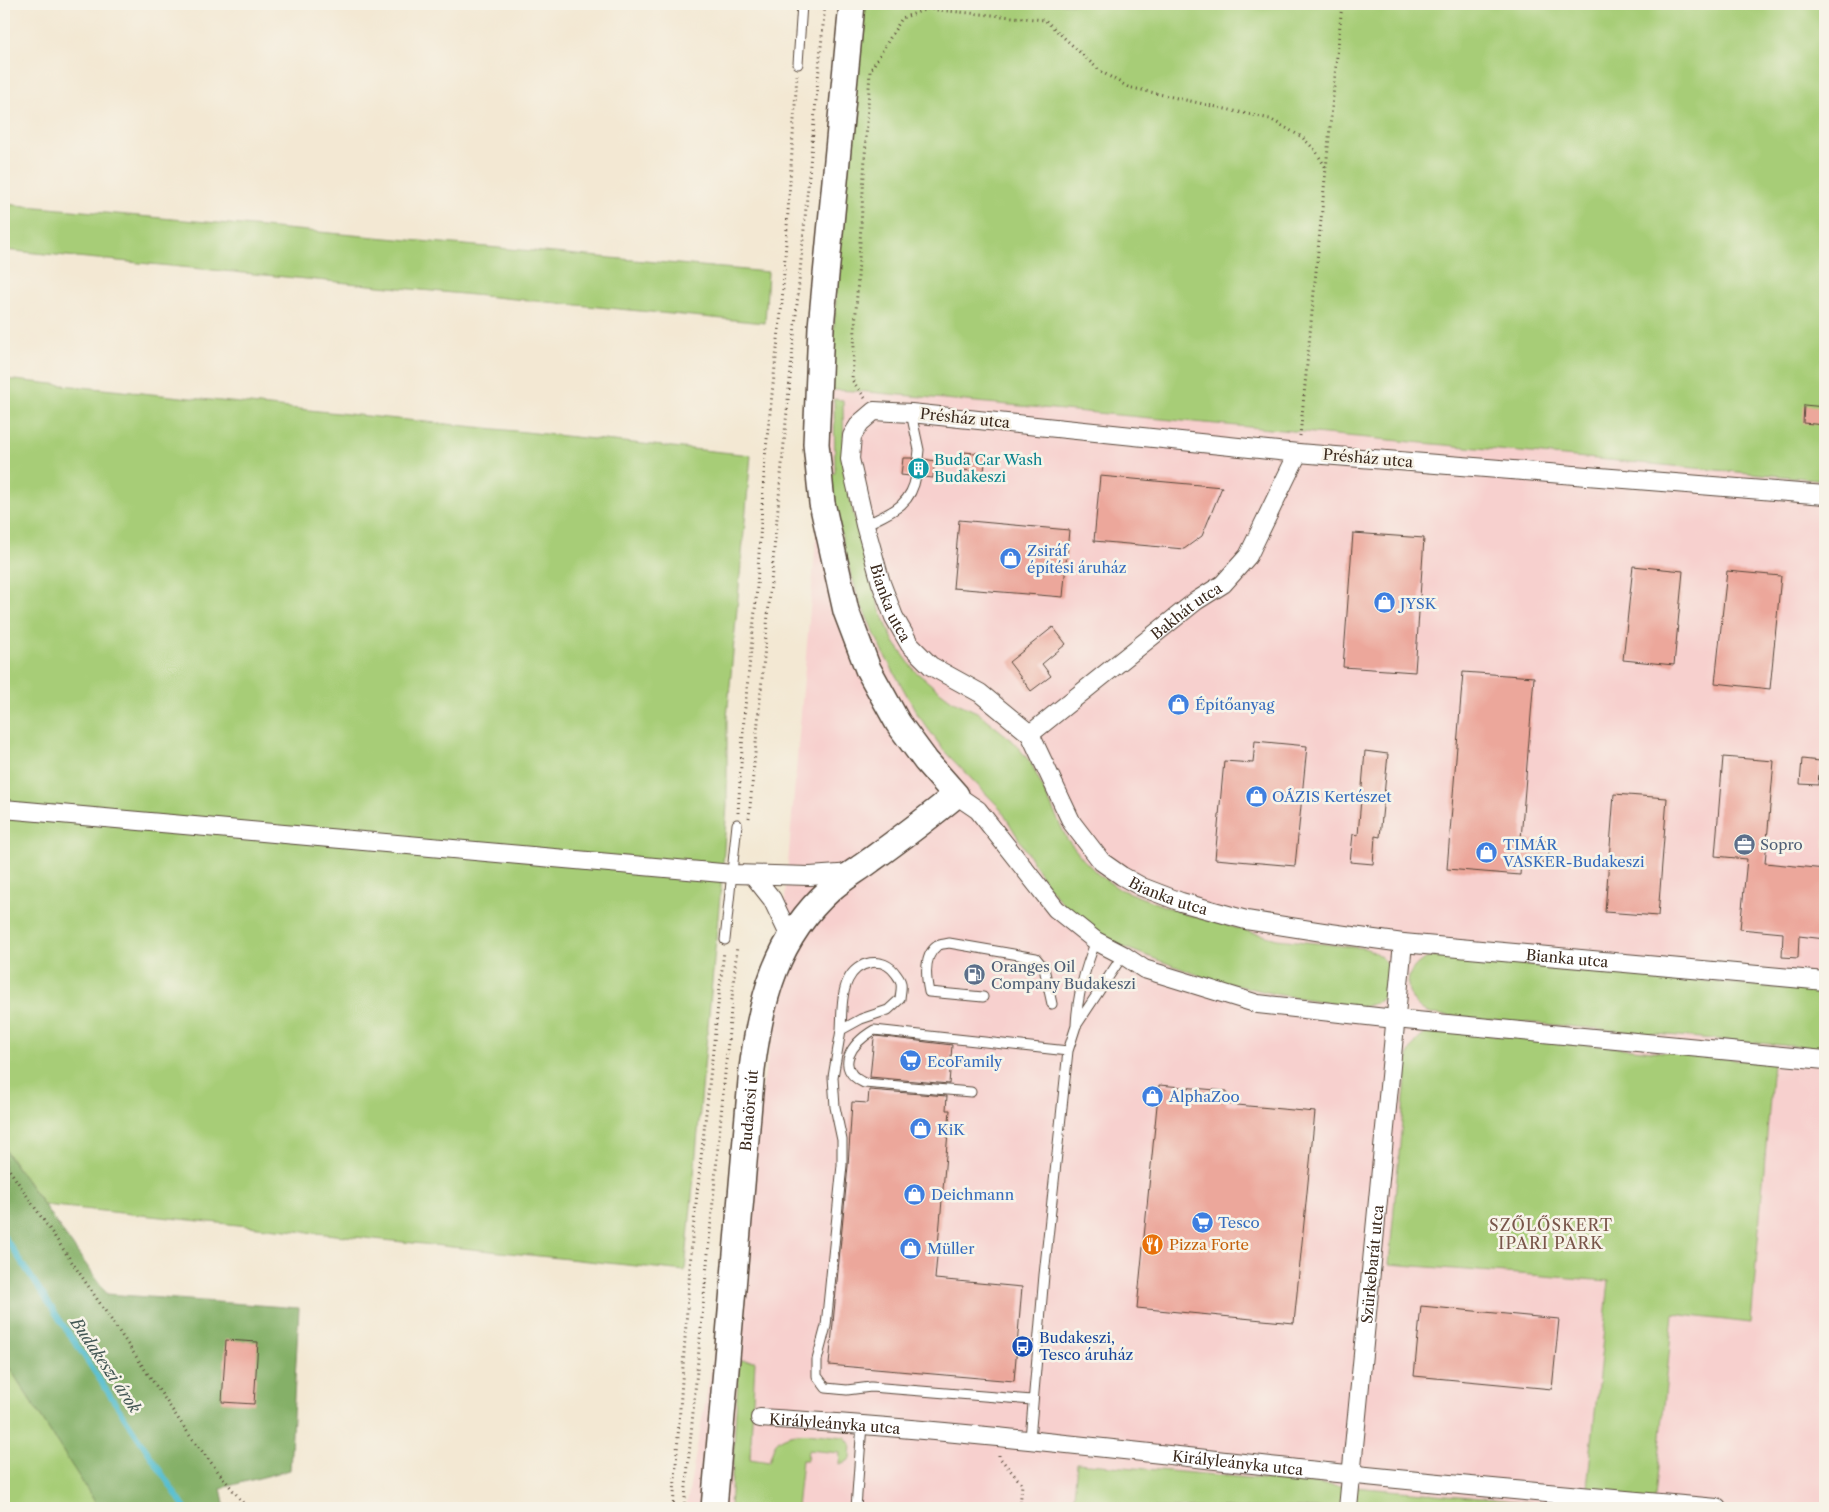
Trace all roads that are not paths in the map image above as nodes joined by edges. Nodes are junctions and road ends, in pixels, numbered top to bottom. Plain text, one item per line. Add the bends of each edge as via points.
1 (802, 4) edge
2 (852, 4) edge
3 (798, 64) road end
4 (911, 413) junction
5 (1298, 453) junction
6 (918, 459) dead end
7 (916, 476) dead end
8 (1825, 495) edge
9 (865, 525) junction
10 (1030, 734) junction
11 (956, 795) junction
12 (4, 809) edge
13 (737, 824) road end
14 (854, 873) junction
15 (733, 874) junction
16 (754, 875) junction
17 (790, 937) junction
18 (725, 940) road end
19 (1096, 941) junction
20 (1403, 943) junction
21 (1124, 955) junction
22 (1825, 980) edge
23 (982, 997) dead end
24 (1052, 1004) dead end
25 (1395, 1019) junction
26 (1076, 1026) junction
27 (841, 1030) junction
28 (1068, 1051) junction
29 (1825, 1060) edge
30 (971, 1092) dead end
31 (1032, 1400) junction
32 (760, 1418) dead end
33 (862, 1424) junction
34 (1030, 1439) junction
35 (1351, 1474) junction
36 (714, 1508) edge
37 (856, 1508) edge
38 (1348, 1508) edge
39 (1717, 1508) edge

1 - 3 lane
2 - 11 main road via 821,326 816,444 822,503 846,611 868,669 898,723
4 - 5 street, Présház utca
4 - 6 lane
4 - 9 street, Bianka utca via 874,411 860,423 852,436 850,459
5 - 8 street, Présház utca
5 - 10 street, Bakhát utca via 1248,556 1223,584 1196,601
7 - 9 lane via 901,508
9 - 10 street, Bianka utca via 881,583 894,617 910,645 931,666 980,694
10 - 20 street, Bianka utca via 1072,823 1085,842 1102,862 1142,887 1181,902 1246,920
11 - 14 main road, Budaörsi út
11 - 19 street via 978,810 1056,910
12 - 15 street
13 - 15 lane
14 - 16 street
14 - 17 main road, Budaörsi út via 832,889
15 - 16 street
15 - 18 lane
16 - 17 street via 772,899
17 - 36 main road, Budaörsi út via 767,990 752,1069
19 - 21 street
19 - 26 lane via 1086,966
20 - 22 street, Bianka utca
20 - 25 street, Szürkebarát utca
21 - 25 street via 1144,969 1258,1004
21 - 26 lane
23 - 24 lane via 929,992 926,976 930,955 938,946 949,943 1036,958 1044,968
25 - 29 street
25 - 35 street, Szürkebarát utca
26 - 28 lane
27 - 27 lane via 843,994 849,978 869,962 882,963 893,970 901,982 900,999 888,1010
27 - 31 lane via 833,1077 842,1140 842,1165 826,1326 817,1360 817,1376 826,1388 872,1387
28 - 30 lane via 874,1030 861,1037 848,1057 854,1078 864,1083
28 - 31 lane
31 - 34 lane
32 - 33 street, Királyleányka utca
33 - 34 street, Királyleányka utca
33 - 37 lane
34 - 35 street, Királyleányka utca
35 - 38 street, Szürkebarát utca
35 - 39 street, Királyleányka utca

